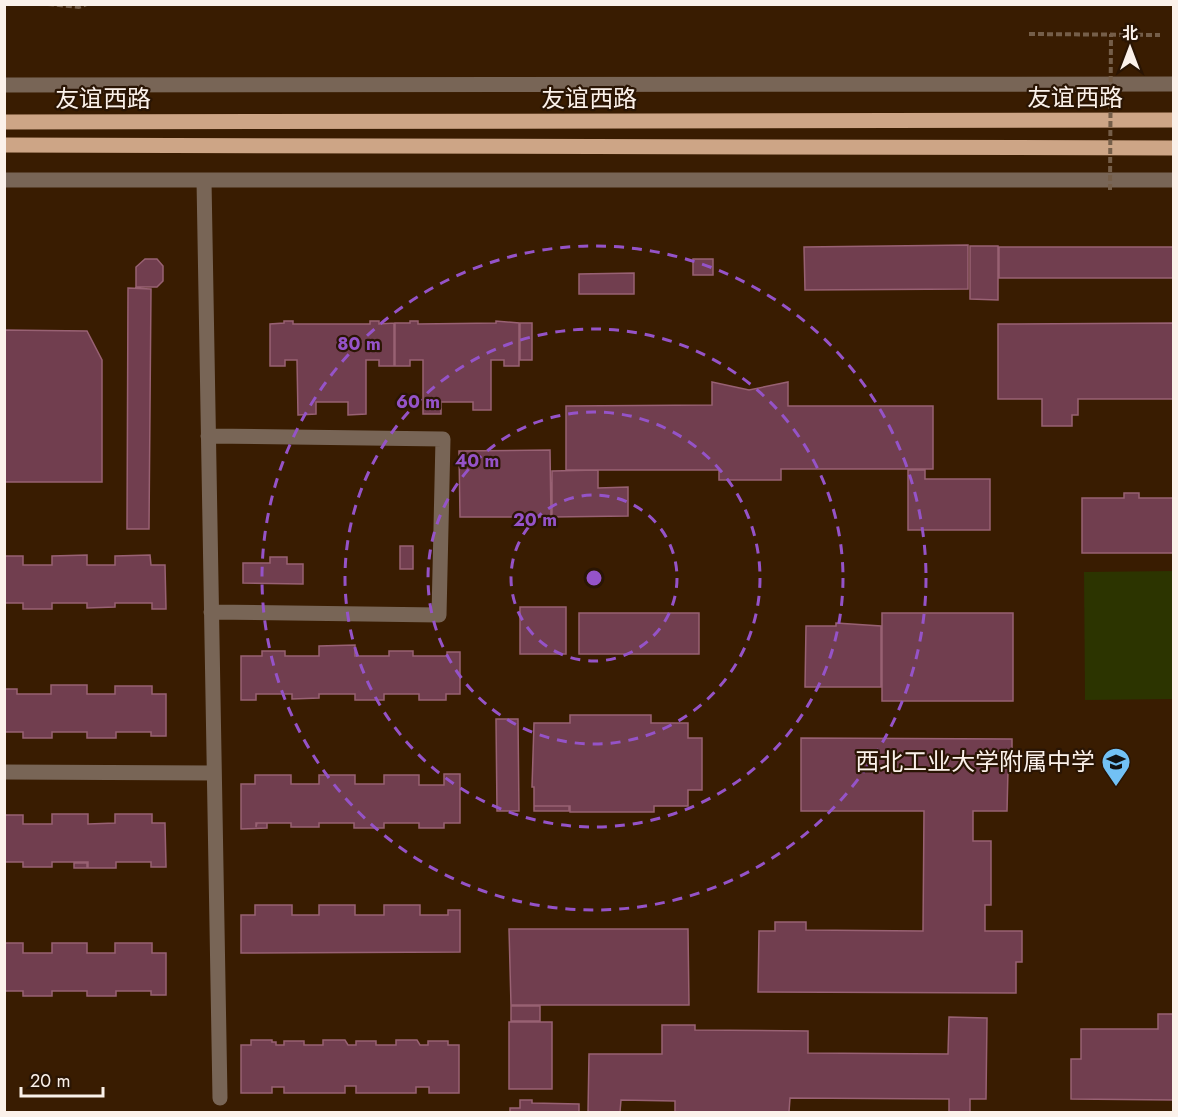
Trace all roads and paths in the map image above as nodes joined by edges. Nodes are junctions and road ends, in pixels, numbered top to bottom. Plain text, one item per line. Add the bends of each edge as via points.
1 (48, 4) edge
2 (87, 4) edge
3 (1029, 34) dead end
4 (1111, 34) junction
5 (1160, 35) dead end
6 (1173, 84) edge
7 (4, 85) edge
8 (1173, 120) edge
9 (4, 122) edge
10 (4, 145) edge
11 (1173, 148) edge
12 (4, 180) edge
13 (204, 180) junction
14 (1173, 180) edge
15 (1110, 190) dead end
16 (208, 436) junction
17 (211, 612) junction
18 (4, 772) edge
19 (214, 773) junction
20 (220, 1098) dead end

1 - 2 path
3 - 4 path
4 - 5 path
4 - 15 path, bridge
6 - 7 street
8 - 9 main road, 友谊西路
10 - 11 main road, 友谊西路
12 - 13 street
13 - 14 street
13 - 16 street
16 - 17 street
16 - 17 street via 443,439 439,615
17 - 19 street
18 - 19 street
19 - 20 street

